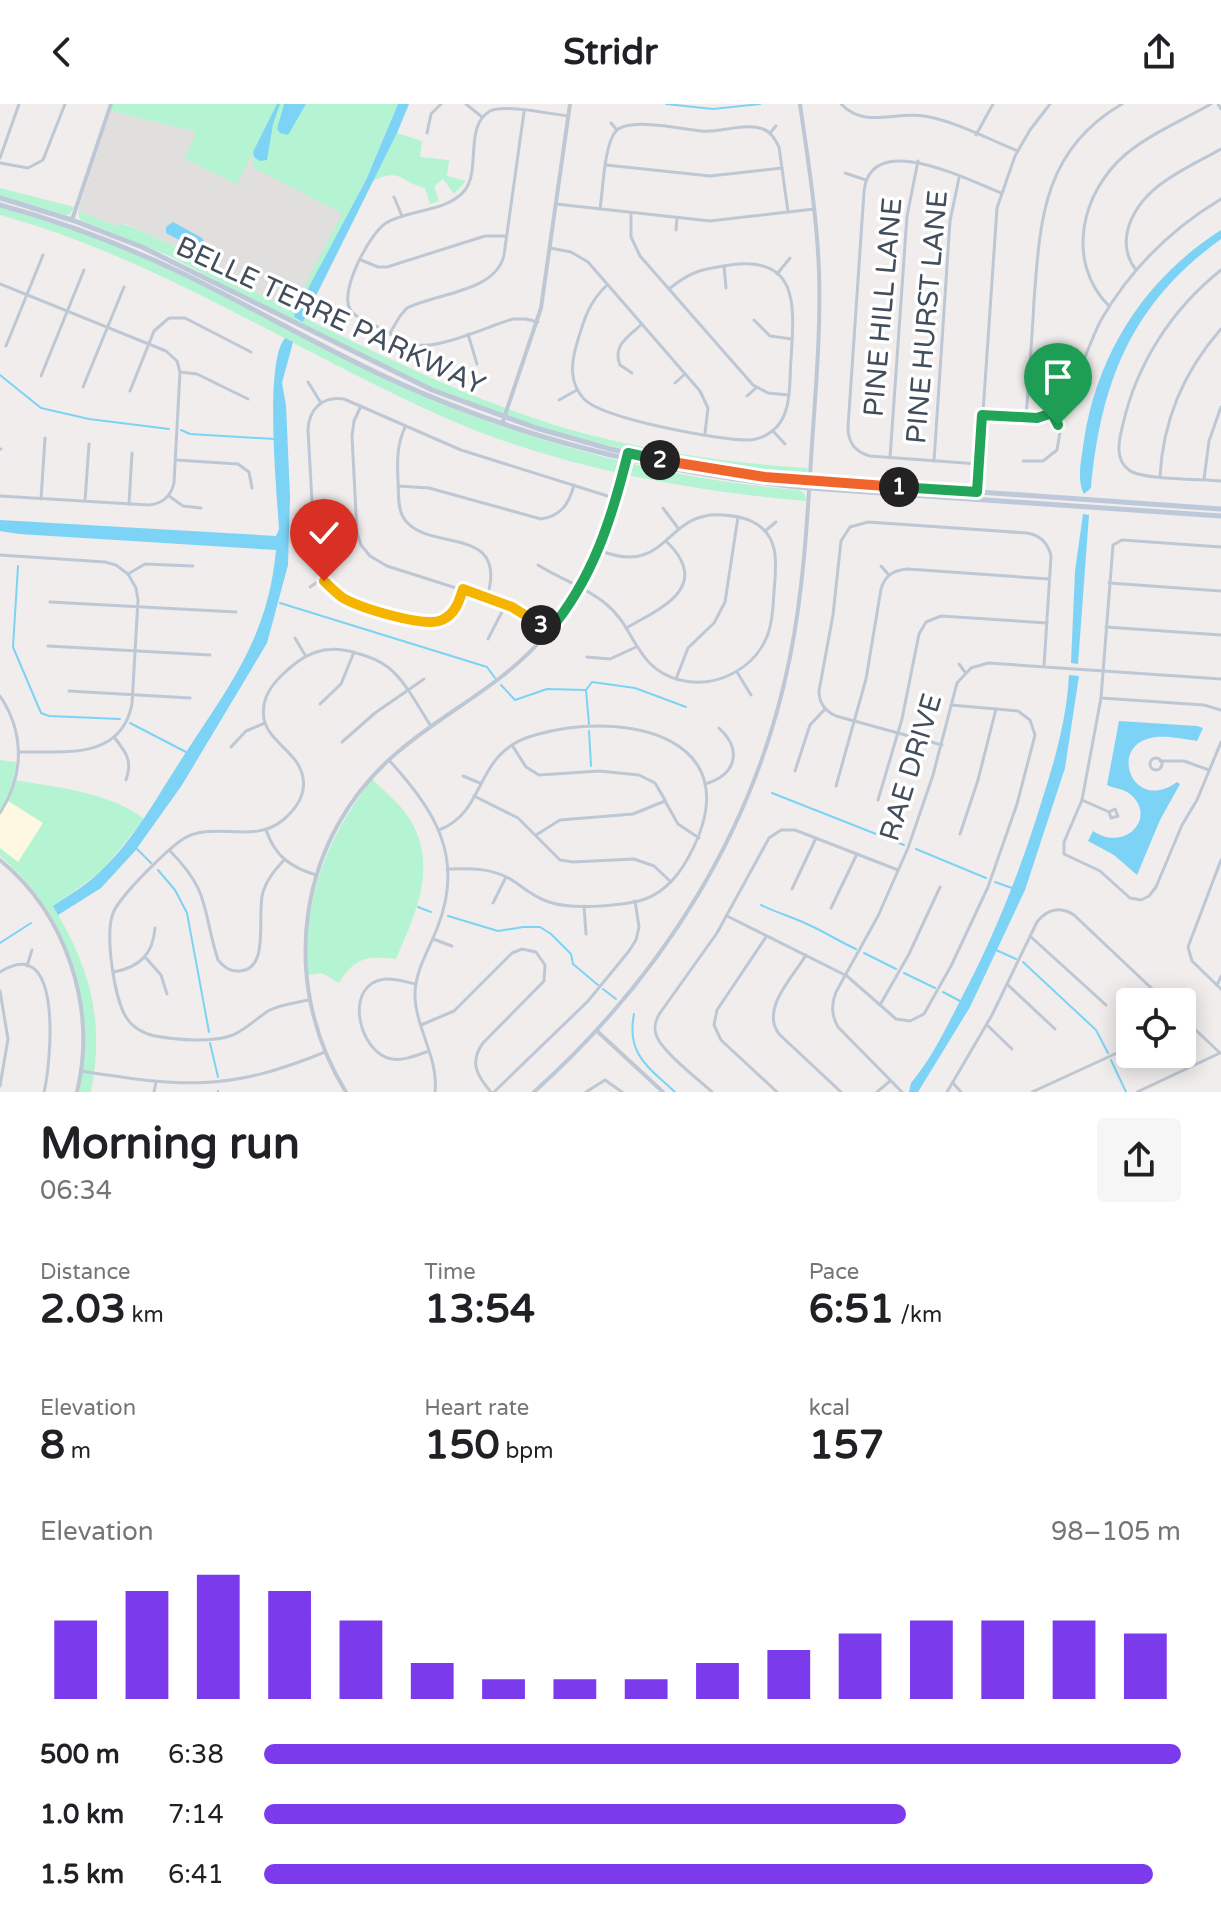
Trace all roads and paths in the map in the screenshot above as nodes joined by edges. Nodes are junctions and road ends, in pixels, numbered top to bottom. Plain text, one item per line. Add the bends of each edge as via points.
1 (19, 104) edge
2 (65, 104) edge
3 (111, 104) edge
4 (441, 104) edge
5 (466, 104) edge
6 (570, 104) edge
7 (800, 104) edge
8 (841, 104) edge
9 (993, 104) edge
10 (1050, 104) edge
11 (1122, 104) edge
12 (1211, 104) edge
13 (1218, 104) edge
14 (1221, 109) edge
15 (524, 110) junction
16 (568, 116) junction
17 (482, 117) junction
18 (611, 123) dead end
19 (776, 126) dead end
20 (617, 130) junction
21 (427, 133) dead end
22 (770, 133) junction
23 (976, 135) junction
24 (1221, 149) edge
25 (1018, 151) junction
26 (0, 160) edge
27 (918, 161) junction
28 (606, 165) junction
29 (782, 168) junction
30 (845, 173) dead end
31 (959, 176) junction
32 (866, 180) junction
33 (1001, 193) junction
34 (394, 197) dead end
35 (0, 198) edge
36 (1221, 199) edge
37 (556, 204) junction
38 (0, 205) edge
39 (600, 209) junction
40 (814, 209) junction
41 (788, 212) junction
42 (631, 213) junction
43 (402, 216) junction
44 (677, 218) junction
45 (71, 223) junction
46 (676, 230) dead end
47 (506, 236) junction
48 (550, 248) junction
49 (43, 255) dead end
50 (790, 258) dead end
51 (361, 260) junction
52 (724, 266) junction
53 (84, 270) dead end
54 (1136, 270) junction
55 (1221, 270) edge
56 (777, 274) junction
57 (0, 284) edge
58 (607, 285) junction
59 (124, 287) dead end
60 (726, 288) dead end
61 (669, 289) junction
62 (27, 295) junction
63 (1109, 306) junction
64 (67, 311) junction
65 (754, 320) dead end
66 (538, 322) junction
67 (642, 324) junction
68 (108, 328) junction
69 (1221, 329) edge
70 (390, 333) junction
71 (468, 334) junction
72 (792, 339) junction
73 (148, 344) junction
74 (6, 346) dead end
75 (251, 352) dead end
76 (477, 364) dead end
77 (180, 372) junction
78 (632, 373) dead end
79 (685, 374) junction
80 (41, 376) dead end
81 (308, 382) dead end
82 (675, 383) dead end
83 (83, 387) dead end
84 (756, 388) junction
85 (577, 389) junction
86 (130, 391) dead end
87 (788, 395) junction
88 (747, 396) dead end
89 (248, 399) dead end
90 (559, 400) dead end
91 (321, 403) junction
92 (361, 406) junction
93 (1221, 407) edge
94 (1052, 413) junction
95 (982, 415) junction
96 (1026, 418) junction
97 (503, 421) junction
98 (405, 426) junction
99 (773, 431) junction
100 (705, 434) junction
101 (45, 438) dead end
102 (89, 444) dead end
103 (785, 444) dead end
104 (132, 453) dead end
105 (627, 457) junction
106 (890, 458) junction
107 (176, 460) junction
108 (934, 461) junction
109 (1023, 461) dead end
110 (978, 464) junction
111 (1160, 476) junction
112 (1204, 479) junction
113 (1221, 481) edge
114 (810, 484) junction
115 (574, 485) junction
116 (398, 486) junction
117 (252, 488) dead end
118 (0, 496) edge
119 (169, 496) junction
120 (977, 496) junction
121 (617, 498) junction
122 (41, 499) junction
123 (85, 501) junction
124 (129, 504) junction
125 (201, 508) dead end
126 (663, 508) dead end
127 (1221, 509) edge
128 (1221, 516) edge
129 (738, 517) junction
130 (776, 522) dead end
131 (678, 528) junction
132 (765, 531) junction
133 (666, 541) junction
134 (1221, 547) edge
135 (599, 550) junction
136 (0, 555) edge
137 (538, 565) dead end
138 (193, 566) dead end
139 (881, 566) dead end
140 (128, 574) junction
141 (889, 575) junction
142 (323, 578) junction
143 (1050, 579) junction
144 (1109, 583) junction
145 (310, 587) dead end
146 (580, 587) junction
147 (463, 589) junction
148 (1221, 591) edge
149 (487, 597) junction
150 (50, 602) dead end
151 (506, 604) junction
152 (138, 607) junction
153 (236, 612) dead end
154 (925, 616) dead end
155 (928, 621) junction
156 (1047, 623) junction
157 (1106, 627) junction
158 (626, 628) junction
159 (549, 631) junction
160 (1221, 635) edge
161 (295, 638) dead end
162 (488, 639) dead end
163 (48, 646) dead end
164 (636, 647) junction
165 (135, 651) junction
166 (354, 652) junction
167 (210, 655) dead end
168 (305, 655) junction
169 (587, 657) dead end
170 (959, 664) dead end
171 (1044, 667) junction
172 (1102, 671) junction
173 (737, 672) junction
174 (965, 672) junction
175 (424, 679) dead end
176 (676, 679) junction
177 (1221, 679) edge
178 (407, 690) junction
179 (69, 691) dead end
180 (133, 694) junction
181 (751, 695) dead end
182 (0, 696) edge
183 (190, 698) dead end
184 (1101, 698) junction
185 (320, 704) dead end
186 (951, 705) junction
187 (825, 709) junction
188 (996, 709) junction
189 (1221, 710) edge
190 (856, 722) junction
191 (265, 723) junction
192 (432, 728) junction
193 (719, 728) dead end
194 (898, 733) junction
195 (114, 737) junction
196 (342, 742) dead end
197 (1221, 742) edge
198 (512, 745) junction
199 (942, 745) junction
200 (231, 747) dead end
201 (19, 752) junction
202 (389, 760) junction
203 (1160, 761) dead end
204 (1209, 770) junction
205 (795, 771) dead end
206 (463, 776) dead end
207 (126, 780) dead end
208 (480, 783) junction
209 (705, 784) junction
210 (836, 786) dead end
211 (474, 796) junction
212 (878, 800) dead end
213 (1082, 800) junction
214 (665, 801) junction
215 (1109, 812) dead end
216 (0, 813) edge
217 (266, 830) junction
218 (439, 830) junction
219 (960, 834) dead end
220 (536, 835) junction
221 (699, 838) junction
222 (816, 838) junction
223 (170, 851) junction
224 (857, 854) junction
225 (0, 860) edge
226 (284, 860) junction
227 (1221, 860) edge
228 (447, 869) junction
229 (898, 870) junction
230 (316, 875) junction
231 (506, 877) junction
232 (671, 882) junction
233 (940, 887) dead end
234 (792, 889) dead end
235 (635, 901) junction
236 (493, 903) dead end
237 (584, 906) junction
238 (831, 908) dead end
239 (727, 916) junction
240 (155, 928) dead end
241 (586, 934) dead end
242 (767, 936) junction
243 (1030, 936) junction
244 (433, 939) junction
245 (452, 946) dead end
246 (32, 950) dead end
247 (806, 955) junction
248 (146, 958) junction
249 (27, 966) junction
250 (0, 972) edge
251 (114, 972) junction
252 (846, 975) junction
253 (1221, 976) edge
254 (416, 984) junction
255 (1008, 985) junction
256 (1219, 987) edge
257 (1151, 988) edge
258 (0, 991) edge
259 (167, 994) dead end
260 (309, 1000) junction
261 (880, 1005) junction
262 (1106, 1005) dead end
263 (832, 1012) junction
264 (826, 1013) dead end
265 (421, 1025) junction
266 (714, 1025) junction
267 (987, 1025) junction
268 (708, 1026) dead end
269 (1055, 1029) dead end
270 (597, 1031) junction
271 (1196, 1032) edge
272 (1012, 1049) dead end
273 (429, 1051) junction
274 (325, 1052) junction
275 (1116, 1053) edge
276 (1220, 1054) edge
277 (81, 1071) junction
278 (891, 1080) junction
279 (156, 1082) junction
280 (953, 1083) junction
281 (0, 1086) edge
282 (44, 1092) edge
283 (77, 1092) edge
284 (154, 1092) edge
285 (346, 1092) edge
286 (435, 1092) edge
287 (492, 1092) edge
288 (534, 1092) edge
289 (586, 1092) edge
290 (622, 1092) edge
291 (663, 1092) edge
292 (712, 1092) edge
293 (777, 1092) edge
294 (841, 1092) edge
295 (877, 1092) edge
296 (902, 1092) edge
297 (947, 1092) edge
298 (961, 1092) edge
299 (1032, 1092) edge
300 (1137, 1092) edge

1 - 26 street
2 - 26 street via 41,162 26,168
3 - 45 street
4 - 21 street via 430,117
5 - 17 street
6 - 16 street
7 - 40 street
8 - 23 street via 864,118 925,116
9 - 23 street
10 - 25 street
11 - 96 street via 1073,146 1046,199
12 - 63 street via 1129,152 1096,190 1086,219 1083,254 1091,283
13 - 14 street
15 - 16 street
15 - 17 street via 497,108
15 - 47 street
16 - 37 street
17 - 43 street via 463,192
18 - 20 street
19 - 22 street
20 - 22 street via 637,124 713,132 754,127
20 - 28 street
22 - 29 street
23 - 25 street
24 - 54 street via 1162,182 1139,205 1126,241
25 - 33 street
27 - 31 street
27 - 32 street via 880,166
27 - 106 street, PINE HILL LANE via 906,224
28 - 29 street via 710,176
28 - 39 street
29 - 41 street
30 - 32 street
31 - 33 street
31 - 108 street, PINE HURST LANE via 950,221
32 - 106 street via 848,432 860,453
33 - 95 street via 994,227
34 - 43 street
35 - 45 main road, BELLE TERRE PARKWAY
36 - 54 street via 1174,232
37 - 39 street
37 - 48 street
38 - 45 main road, BELLE TERRE PARKWAY
39 - 42 street
40 - 41 street
40 - 114 street via 820,312
41 - 44 street via 721,221
42 - 44 street
42 - 61 street via 635,248
43 - 51 street via 379,229
44 - 46 street
45 - 97 main road, BELLE TERRE PARKWAY via 398,383
47 - 51 street via 482,236 387,267
47 - 70 street via 503,262 492,278 410,306
48 - 58 street via 581,257
48 - 66 street
49 - 62 street
50 - 56 street
51 - 70 street via 347,289 348,305 355,315
52 - 56 street via 752,263
52 - 60 street
52 - 61 street via 692,272
53 - 64 street
54 - 63 street
55 - 111 street via 1161,334 1128,405 1121,461 1133,473
56 - 72 street via 792,299
57 - 62 street
58 - 67 street
58 - 85 street via 584,319 572,363
59 - 68 street
61 - 84 street
62 - 64 street
62 - 74 street
63 - 94 street via 1068,397
64 - 68 street
64 - 80 street
65 - 72 street via 770,336
66 - 71 street via 515,318
66 - 97 street
67 - 78 street via 617,351 620,365
67 - 79 street
68 - 73 street
68 - 83 street
69 - 111 street via 1178,396 1166,430
70 - 71 street via 421,346
71 - 76 street
72 - 87 street
73 - 75 street via 159,324 178,317
73 - 77 street via 171,354
73 - 86 street
77 - 89 street via 201,376
77 - 107 street
79 - 82 street
79 - 100 street via 706,403
81 - 91 street
84 - 87 street
84 - 88 street
85 - 90 street
85 - 100 street via 601,411
87 - 99 street via 785,414
91 - 92 street via 340,398
91 - 142 street via 310,415 308,430 314,549
92 - 98 street
92 - 147 street via 352,436 363,547 384,565
93 - 112 street
94 - 96 street
94 - 109 street via 1060,432 1057,450 1043,461
95 - 96 street
95 - 110 street
97 - 105 main road, BELLE TERRE PARKWAY
98 - 115 street via 470,454
98 - 116 street via 397,450
99 - 100 street via 749,440
99 - 103 street
101 - 122 street
102 - 123 street
104 - 124 street
105 - 114 main road, BELLE TERRE PARKWAY via 743,481
105 - 121 street
106 - 108 street
107 - 117 street via 239,464 249,472
107 - 119 street
108 - 110 street
110 - 120 street
111 - 112 street
112 - 113 street
114 - 120 main road, BELLE TERRE PARKWAY
114 - 270 street via 793,642 757,772 689,912
115 - 116 street via 563,509 541,519 424,486
115 - 121 street
116 - 149 street via 401,513 410,525 484,555 491,571
118 - 122 street
119 - 124 street via 155,504
119 - 125 street via 183,506
120 - 127 main road, BELLE TERRE PARKWAY
120 - 128 main road, BELLE TERRE PARKWAY
121 - 135 street
122 - 123 street
123 - 124 street
126 - 131 street
129 - 131 street via 708,515
129 - 132 street
129 - 176 street via 725,602 711,626 688,648
130 - 132 street
131 - 133 street
132 - 173 street via 777,558 770,625 759,651
133 - 135 street via 635,558
133 - 158 street via 683,565 680,591 671,603
134 - 144 street via 1118,541 1111,548
135 - 146 street
136 - 140 street via 102,561
137 - 146 street
138 - 140 street via 145,564
139 - 141 street
140 - 152 street
141 - 143 street via 908,569
141 - 190 street via 881,589
142 - 145 street
142 - 147 street via 349,600 426,623 451,614
143 - 156 street
143 - 187 street via 1049,548 1032,534 868,522 852,526 840,543 819,691
144 - 148 street
144 - 157 street
146 - 158 street via 610,607
146 - 159 street
147 - 149 street
149 - 151 street
150 - 152 street
151 - 159 street
151 - 162 street
152 - 153 street
152 - 165 street
154 - 155 street
155 - 156 street via 947,616
155 - 194 street via 919,637
156 - 171 street
157 - 160 street
157 - 172 street
158 - 164 street
159 - 192 street via 500,680
161 - 168 street
163 - 165 street
164 - 169 street via 610,659
164 - 176 street via 654,667
165 - 167 street
165 - 180 street
166 - 168 street via 333,648
166 - 178 street via 385,665
166 - 185 street via 341,684
168 - 191 street via 270,688
170 - 174 street
171 - 172 street, RAE DRIVE
171 - 174 street, RAE DRIVE via 986,663
172 - 177 street, RAE DRIVE
172 - 184 street
173 - 176 street via 707,682
173 - 181 street
174 - 186 street, RAE DRIVE
175 - 178 street
178 - 192 street
178 - 196 street
179 - 180 street
180 - 183 street
180 - 195 street via 129,716
182 - 201 street via 14,724
184 - 189 street
184 - 213 street
186 - 188 street
186 - 199 street, RAE DRIVE
187 - 190 street
187 - 205 street via 810,725
188 - 219 street
188 - 261 street via 1023,713 1035,735 988,887 924,1014 901,1021
190 - 194 street
190 - 210 street
191 - 200 street via 246,731
191 - 217 street via 296,760 304,784 294,809
192 - 202 street
193 - 209 street via 730,741 733,759 723,776
194 - 199 street
194 - 212 street
195 - 201 street via 86,750
195 - 207 street via 129,759
197 - 204 street
198 - 208 street
198 - 209 street via 577,728 648,732 683,749
198 - 214 street via 527,768 539,775 639,775 655,783
199 - 229 street, RAE DRIVE
201 - 216 street via 15,784
202 - 218 street via 421,796
202 - 230 street via 345,812
203 - 204 street via 1184,761
204 - 213 street via 1155,889 1143,899 1128,897 1100,871 1064,854
206 - 208 street
208 - 211 street
209 - 221 street via 707,810
211 - 218 street via 461,818
211 - 220 street via 509,812
213 - 215 street
214 - 220 street via 633,814 560,820
214 - 221 street via 678,824
217 - 223 street via 200,832
217 - 226 street
218 - 228 street
220 - 232 street via 563,861 634,859 654,866
221 - 232 street
222 - 224 street
222 - 234 street
222 - 239 street via 790,829 771,836
223 - 226 street via 200,891 218,960 237,971 258,959 262,894
223 - 251 street via 113,913 109,938
224 - 229 street
224 - 238 street
225 - 277 street via 36,898 67,954 82,1011
226 - 230 street
227 - 256 street via 1188,947 1194,963
228 - 231 street via 482,869
228 - 244 street via 446,899
229 - 252 street, RAE DRIVE
230 - 260 street via 305,937
231 - 236 street
231 - 237 street via 547,902
232 - 235 street
233 - 261 street
235 - 237 street
235 - 287 street via 639,927 629,951 582,1007
237 - 241 street
239 - 242 street
239 - 292 street via 655,1026 660,1042
240 - 248 street
242 - 247 street
242 - 266 street via 717,1010
243 - 255 street
243 - 257 street via 1044,914 1068,911
243 - 262 street
244 - 245 street
244 - 254 street
246 - 249 street
247 - 252 street
247 - 294 street via 775,1005 773,1024
248 - 251 street
248 - 259 street via 161,975
249 - 250 street
249 - 282 street via 42,979 50,1014
251 - 260 street via 126,1017 155,1036 227,1037 278,1007
252 - 261 street
252 - 263 street, RAE DRIVE
253 - 256 street
254 - 265 street
254 - 273 street via 375,982 360,998 359,1014 370,1043 383,1056 397,1059
255 - 267 street
255 - 269 street
258 - 281 street via 8,1039
260 - 274 street
263 - 264 street
263 - 278 street via 840,1030
265 - 273 street
265 - 287 street via 454,1011 515,952 530,950 541,956 547,971 542,984 477,1053 476,1071
266 - 268 street
266 - 293 street via 721,1040
267 - 272 street
267 - 280 street
270 - 288 street
270 - 291 street
271 - 276 street
273 - 286 street
274 - 279 street via 243,1080
274 - 285 street
275 - 299 street
276 - 300 street
277 - 279 street
277 - 283 street
278 - 295 street
278 - 296 street
279 - 284 street
280 - 297 street
280 - 298 street
289 - 290 street via 607,1080

